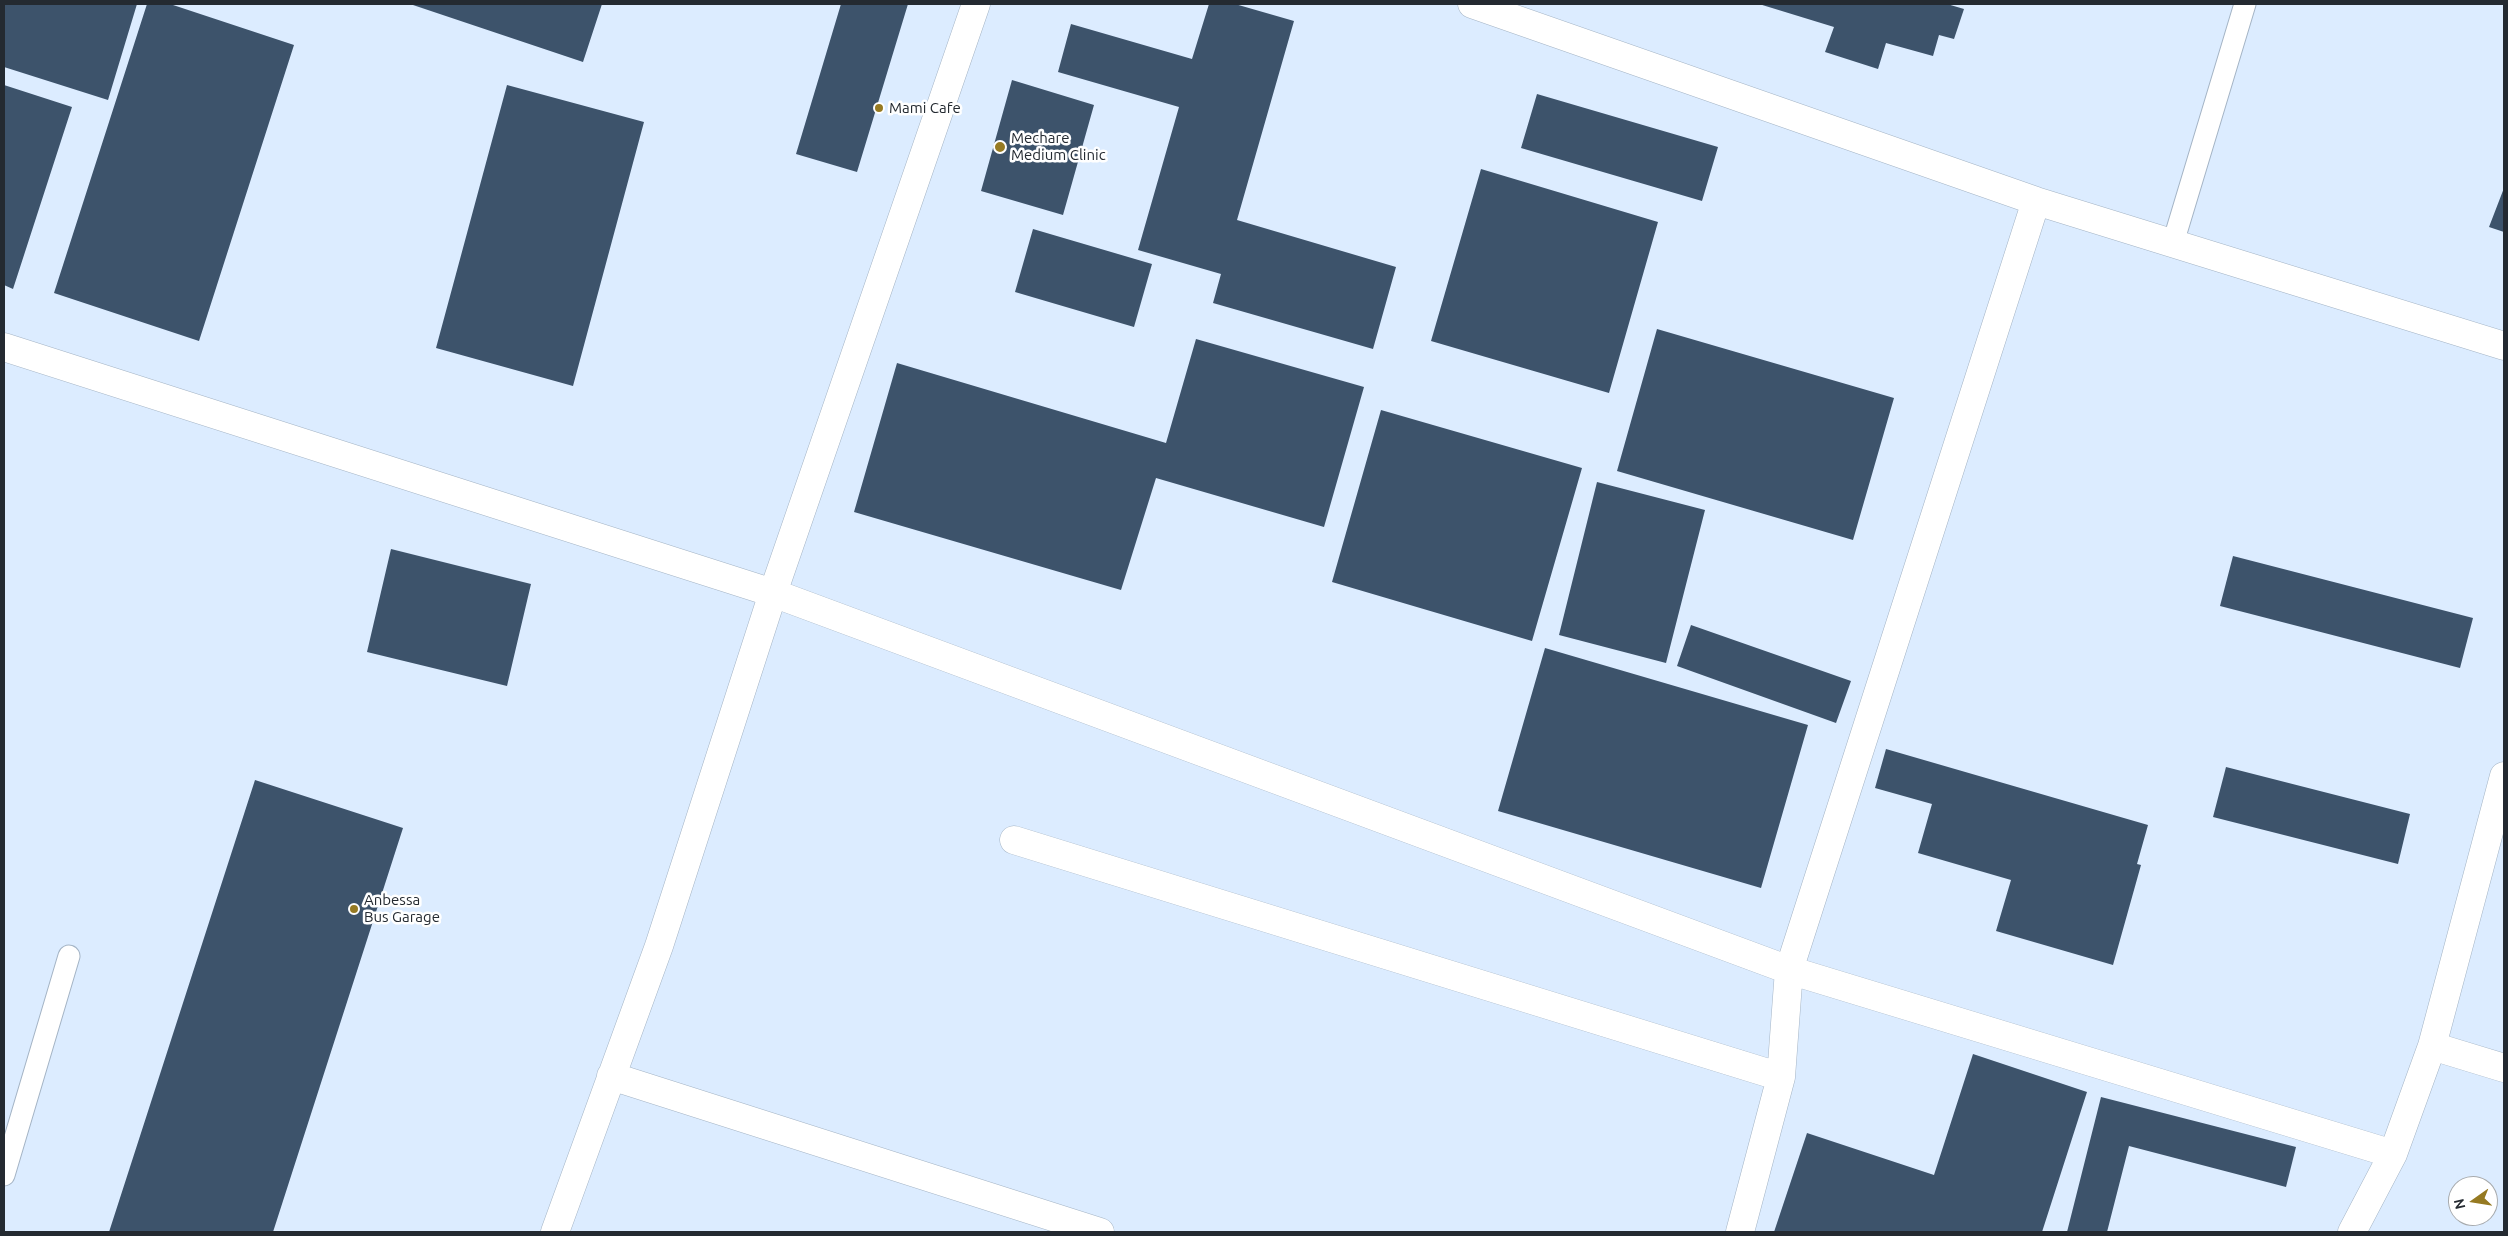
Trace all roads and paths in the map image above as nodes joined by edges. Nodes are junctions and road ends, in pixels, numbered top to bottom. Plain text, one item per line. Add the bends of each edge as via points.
1 (976, 4) edge
2 (1472, 4) edge
3 (2245, 4) edge
4 (2036, 201) junction
5 (2173, 243) junction
6 (2504, 346) edge
7 (4, 347) edge
8 (773, 593) junction
9 (2504, 776) edge
10 (1014, 840) dead end
11 (69, 956) dead end
12 (1788, 970) junction
13 (2432, 1046) junction
14 (2504, 1068) edge
15 (611, 1076) junction
16 (1781, 1077) junction
17 (2393, 1154) junction
18 (4, 1175) edge
19 (555, 1232) edge
20 (1100, 1232) edge
21 (1740, 1232) edge
22 (2352, 1232) edge

1 - 8 street
2 - 4 street
3 - 5 lane
4 - 5 street
4 - 12 street
5 - 6 street
7 - 8 street
8 - 12 street
8 - 15 street via 659,946
9 - 13 street
10 - 16 street
11 - 18 lane
12 - 16 street
12 - 17 street
13 - 14 street
13 - 17 street
15 - 19 street
15 - 20 street
16 - 21 street
17 - 22 street

